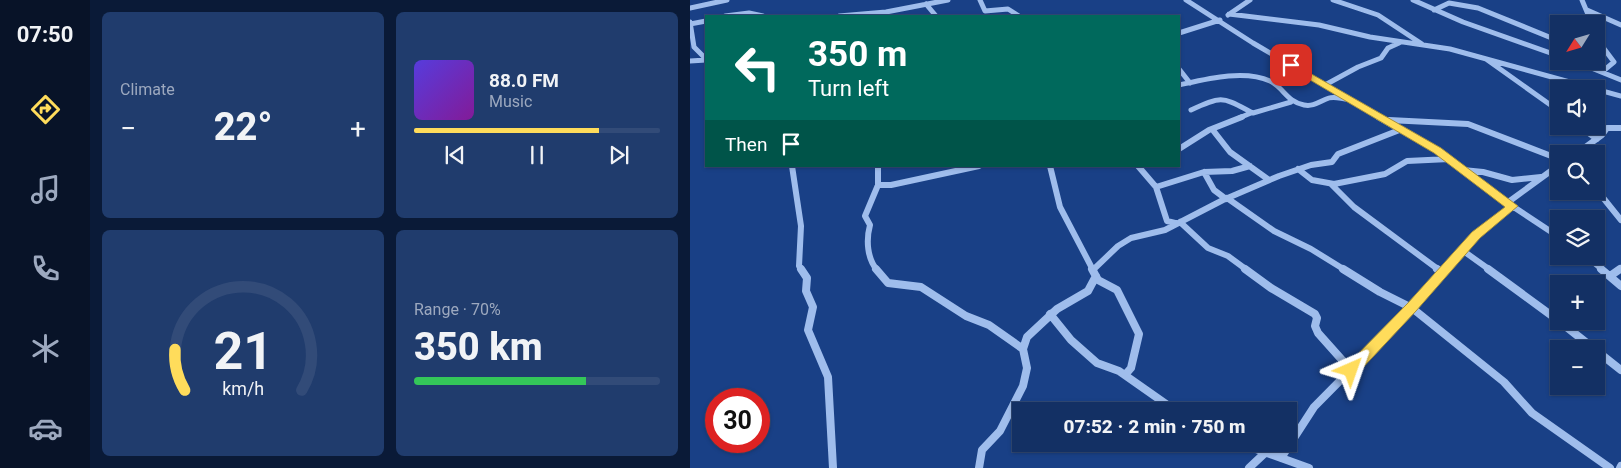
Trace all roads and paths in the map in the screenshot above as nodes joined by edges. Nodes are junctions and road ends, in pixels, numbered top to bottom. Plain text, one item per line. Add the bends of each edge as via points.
1 (727, 0) edge
2 (948, 0) edge
3 (980, 0) edge
4 (1186, 0) edge
5 (1250, 0) edge
6 (1333, 0) edge
7 (1414, 0) edge
8 (1467, 0) edge
9 (1582, 0) edge
10 (717, 1) edge
11 (926, 4) junction
12 (1478, 6) dead end
13 (690, 8) edge
14 (1434, 10) junction
15 (1587, 10) junction
16 (1229, 14) junction
17 (732, 15) edge
18 (761, 15) edge
19 (852, 15) edge
20 (935, 15) edge
21 (1017, 15) edge
22 (1589, 15) edge
23 (1219, 20) junction
24 (1621, 20) edge
25 (705, 21) edge
26 (1615, 21) junction
27 (690, 24) edge
28 (1621, 24) edge
29 (1180, 33) edge
30 (1550, 37) edge
31 (1406, 43) junction
32 (1427, 46) junction
33 (1605, 51) edge
34 (1550, 53) edge
35 (705, 59) edge
36 (1486, 59) junction
37 (705, 60) edge
38 (690, 61) edge
39 (1180, 69) edge
40 (1597, 70) edge
41 (1605, 70) edge
42 (1605, 70) edge
43 (1602, 72) junction
44 (1619, 79) edge
45 (1190, 83) junction
46 (1180, 85) edge
47 (1325, 85) junction
48 (1612, 93) junction
49 (1621, 96) edge
50 (1351, 99) junction
51 (1291, 102) junction
52 (1550, 105) edge
53 (1191, 110) dead end
54 (1251, 113) junction
55 (1386, 120) junction
56 (1621, 128) edge
57 (1212, 129) junction
58 (1402, 129) junction
59 (1591, 135) edge
60 (1597, 139) junction
61 (1589, 145) edge
62 (1180, 148) edge
63 (1550, 156) edge
64 (1449, 159) junction
65 (1250, 166) junction
66 (792, 167) edge
67 (879, 167) edge
68 (974, 167) edge
69 (1050, 167) edge
70 (1139, 167) edge
71 (1298, 169) junction
72 (1463, 170) junction
73 (1550, 171) edge
74 (1204, 172) junction
75 (1541, 177) junction
76 (1270, 180) junction
77 (1331, 184) junction
78 (878, 185) junction
79 (1156, 186) junction
80 (1226, 199) junction
81 (1605, 200) edge
82 (1510, 205) junction
83 (1621, 206) edge
84 (1613, 209) junction
85 (1621, 220) edge
86 (1179, 222) junction
87 (1550, 231) edge
88 (1462, 250) junction
89 (1597, 265) edge
90 (1620, 270) edge
91 (1095, 272) junction
92 (1440, 272) junction
93 (1610, 276) junction
94 (1621, 286) edge
95 (1412, 308) junction
96 (1050, 314) junction
97 (1550, 314) edge
98 (1570, 330) edge
99 (1023, 349) junction
100 (1351, 370) junction
101 (1621, 370) edge
102 (1125, 375) junction
103 (1163, 402) edge
104 (1266, 452) joint
105 (1281, 458) junction
106 (833, 468) edge
107 (979, 468) edge
108 (1249, 468) edge
109 (1309, 468) edge
110 (1610, 468) edge

1 - 10 street
2 - 11 street
3 - 21 street via 985,11 1008,9
4 - 23 street
5 - 16 street
6 - 32 street via 1378,15
7 - 14 street
8 - 12 street
9 - 15 street
10 - 13 street
11 - 19 street
11 - 20 street
14 - 30 street via 1451,3 1476,7
14 - 34 street
15 - 22 street
15 - 26 street
16 - 23 street
16 - 31 street via 1320,25
17 - 18 street
23 - 29 street
23 - 47 street
24 - 26 street
25 - 27 street
26 - 28 street
27 - 35 street via 694,47
31 - 32 street
31 - 47 street via 1390,46 1381,58
32 - 36 street
33 - 42 street via 1614,63
36 - 48 street
36 - 52 street
37 - 38 street
39 - 45 street
40 - 43 street
41 - 43 street
43 - 44 street
44 - 48 street
45 - 46 street
45 - 51 street via 1257,77 1274,83
47 - 50 street
48 - 49 street
50 - 51 street via 1331,98 1313,106
50 - 55 street
51 - 54 street
53 - 54 street via 1223,98
54 - 57 street
55 - 58 street
55 - 63 street via 1468,124
56 - 60 street via 1607,128
57 - 62 street
57 - 65 street via 1230,152
58 - 64 street
58 - 71 street via 1344,151 1332,162
59 - 60 street
60 - 61 street
64 - 72 street
64 - 77 street via 1408,161 1385,174
65 - 74 street via 1232,171
65 - 76 street
66 - 106 street via 801,226 799,266 807,278 806,291 812,308 808,330 828,378
67 - 78 street
68 - 78 street
69 - 91 street via 1060,207
70 - 79 street
71 - 76 street
71 - 77 street via 1312,180
72 - 75 street via 1512,180
72 - 82 street
73 - 75 street
74 - 79 street
74 - 80 street via 1214,190
75 - 82 street
76 - 80 street
77 - 92 street via 1354,207
78 - 99 street via 865,216 869,222 867,237 872,264 877,272 892,284 924,289 966,316 989,325
79 - 86 street via 1167,221
80 - 86 street
80 - 95 street via 1237,203 1274,231
81 - 84 street
82 - 87 street
82 - 88 street
83 - 84 street
84 - 85 street
86 - 91 street via 1160,232 1122,243
86 - 100 street via 1208,248 1228,256 1315,314 1318,333
88 - 92 street
88 - 97 street
89 - 93 street
90 - 93 street
91 - 96 street via 1088,291
91 - 102 street via 1099,281 1120,294 1138,329 1135,357
92 - 95 street
93 - 94 street
95 - 100 street
95 - 110 street via 1504,382 1532,413
96 - 99 street via 1027,337
96 - 102 street via 1071,340 1097,363
98 - 101 street
99 - 107 street via 1027,368 1023,386 1000,431 982,450
100 - 105 street via 1311,412
102 - 103 street
104 - 105 street
104 - 108 street
105 - 109 street

